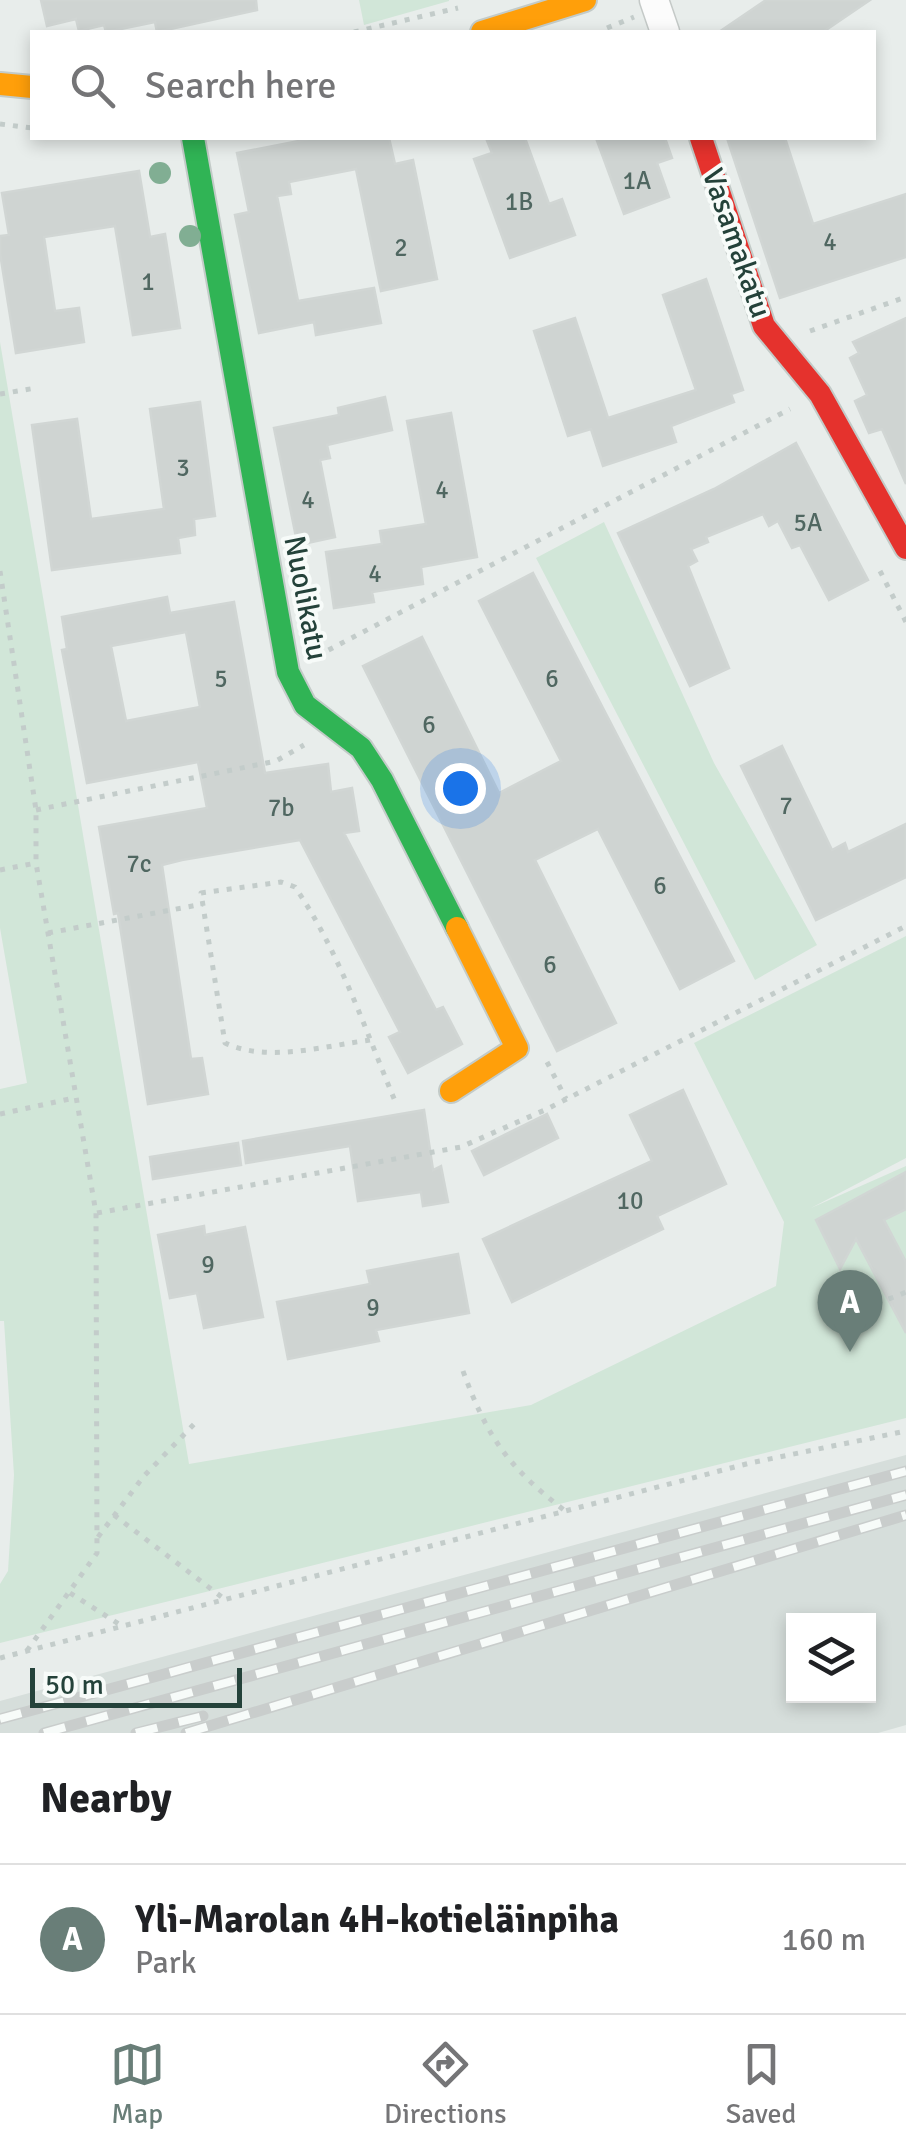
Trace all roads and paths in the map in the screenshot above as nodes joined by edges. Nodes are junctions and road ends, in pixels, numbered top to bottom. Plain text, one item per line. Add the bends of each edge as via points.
1 (585, 0) edge
2 (654, 0) edge
3 (469, 5) dead end
4 (363, 30) edge
5 (488, 30) edge
6 (664, 30) edge
7 (0, 84) edge
8 (30, 87) edge
9 (0, 124) edge
10 (30, 128) edge
11 (193, 140) edge
12 (702, 140) edge
13 (906, 298) edge
14 (782, 351) junction
15 (36, 388) dead end
16 (0, 394) edge
17 (820, 394) junction
18 (906, 548) edge
19 (0, 571) edge
20 (2, 598) edge
21 (288, 672) junction
22 (330, 728) junction
23 (36, 810) junction
24 (36, 863) junction
25 (0, 870) edge
26 (203, 904) junction
27 (906, 926) edge
28 (47, 934) junction
29 (370, 1040) junction
30 (539, 1048) dead end
31 (451, 1091) dead end
32 (74, 1098) junction
33 (566, 1099) junction
34 (395, 1101) dead end
35 (0, 1114) edge
36 (96, 1213) junction
37 (846, 1278) dead end
38 (906, 1292) edge
39 (463, 1370) dead end
40 (199, 1419) dead end
41 (906, 1431) edge
42 (564, 1510) junction
43 (114, 1515) junction
44 (98, 1537) junction
45 (69, 1592) junction
46 (225, 1599) junction
47 (122, 1626) junction
48 (26, 1652) junction
49 (0, 1658) edge

1 - 5 street
2 - 6 street
3 - 4 path
7 - 8 street
9 - 10 path
11 - 21 street, Nuolikatu
12 - 14 street, Vasamakatu via 764,326
13 - 14 path via 808,332
14 - 17 street, Vasamakatu
15 - 16 path
17 - 18 street, Vasamakatu
17 - 21 path
19 - 20 path
20 - 23 path
21 - 22 street, Nuolikatu via 305,705
22 - 23 path via 276,761
22 - 31 street, Nuolikatu via 361,748 382,780 517,1048
23 - 24 path
24 - 25 path
24 - 28 path
26 - 28 path
26 - 29 path via 201,893 280,882 295,887
26 - 29 path via 225,1043 275,1052
27 - 33 path
28 - 32 path
29 - 34 path
30 - 33 path
32 - 35 path
32 - 36 path
33 - 36 path via 461,1147
36 - 44 path
37 - 38 path via 866,1301 879,1304
39 - 42 path via 495,1445 512,1468
40 - 43 path
41 - 42 path
42 - 46 path
43 - 44 path
43 - 46 path
44 - 45 path via 98,1552
45 - 47 path
45 - 48 path
46 - 47 path
47 - 48 path
48 - 49 path

